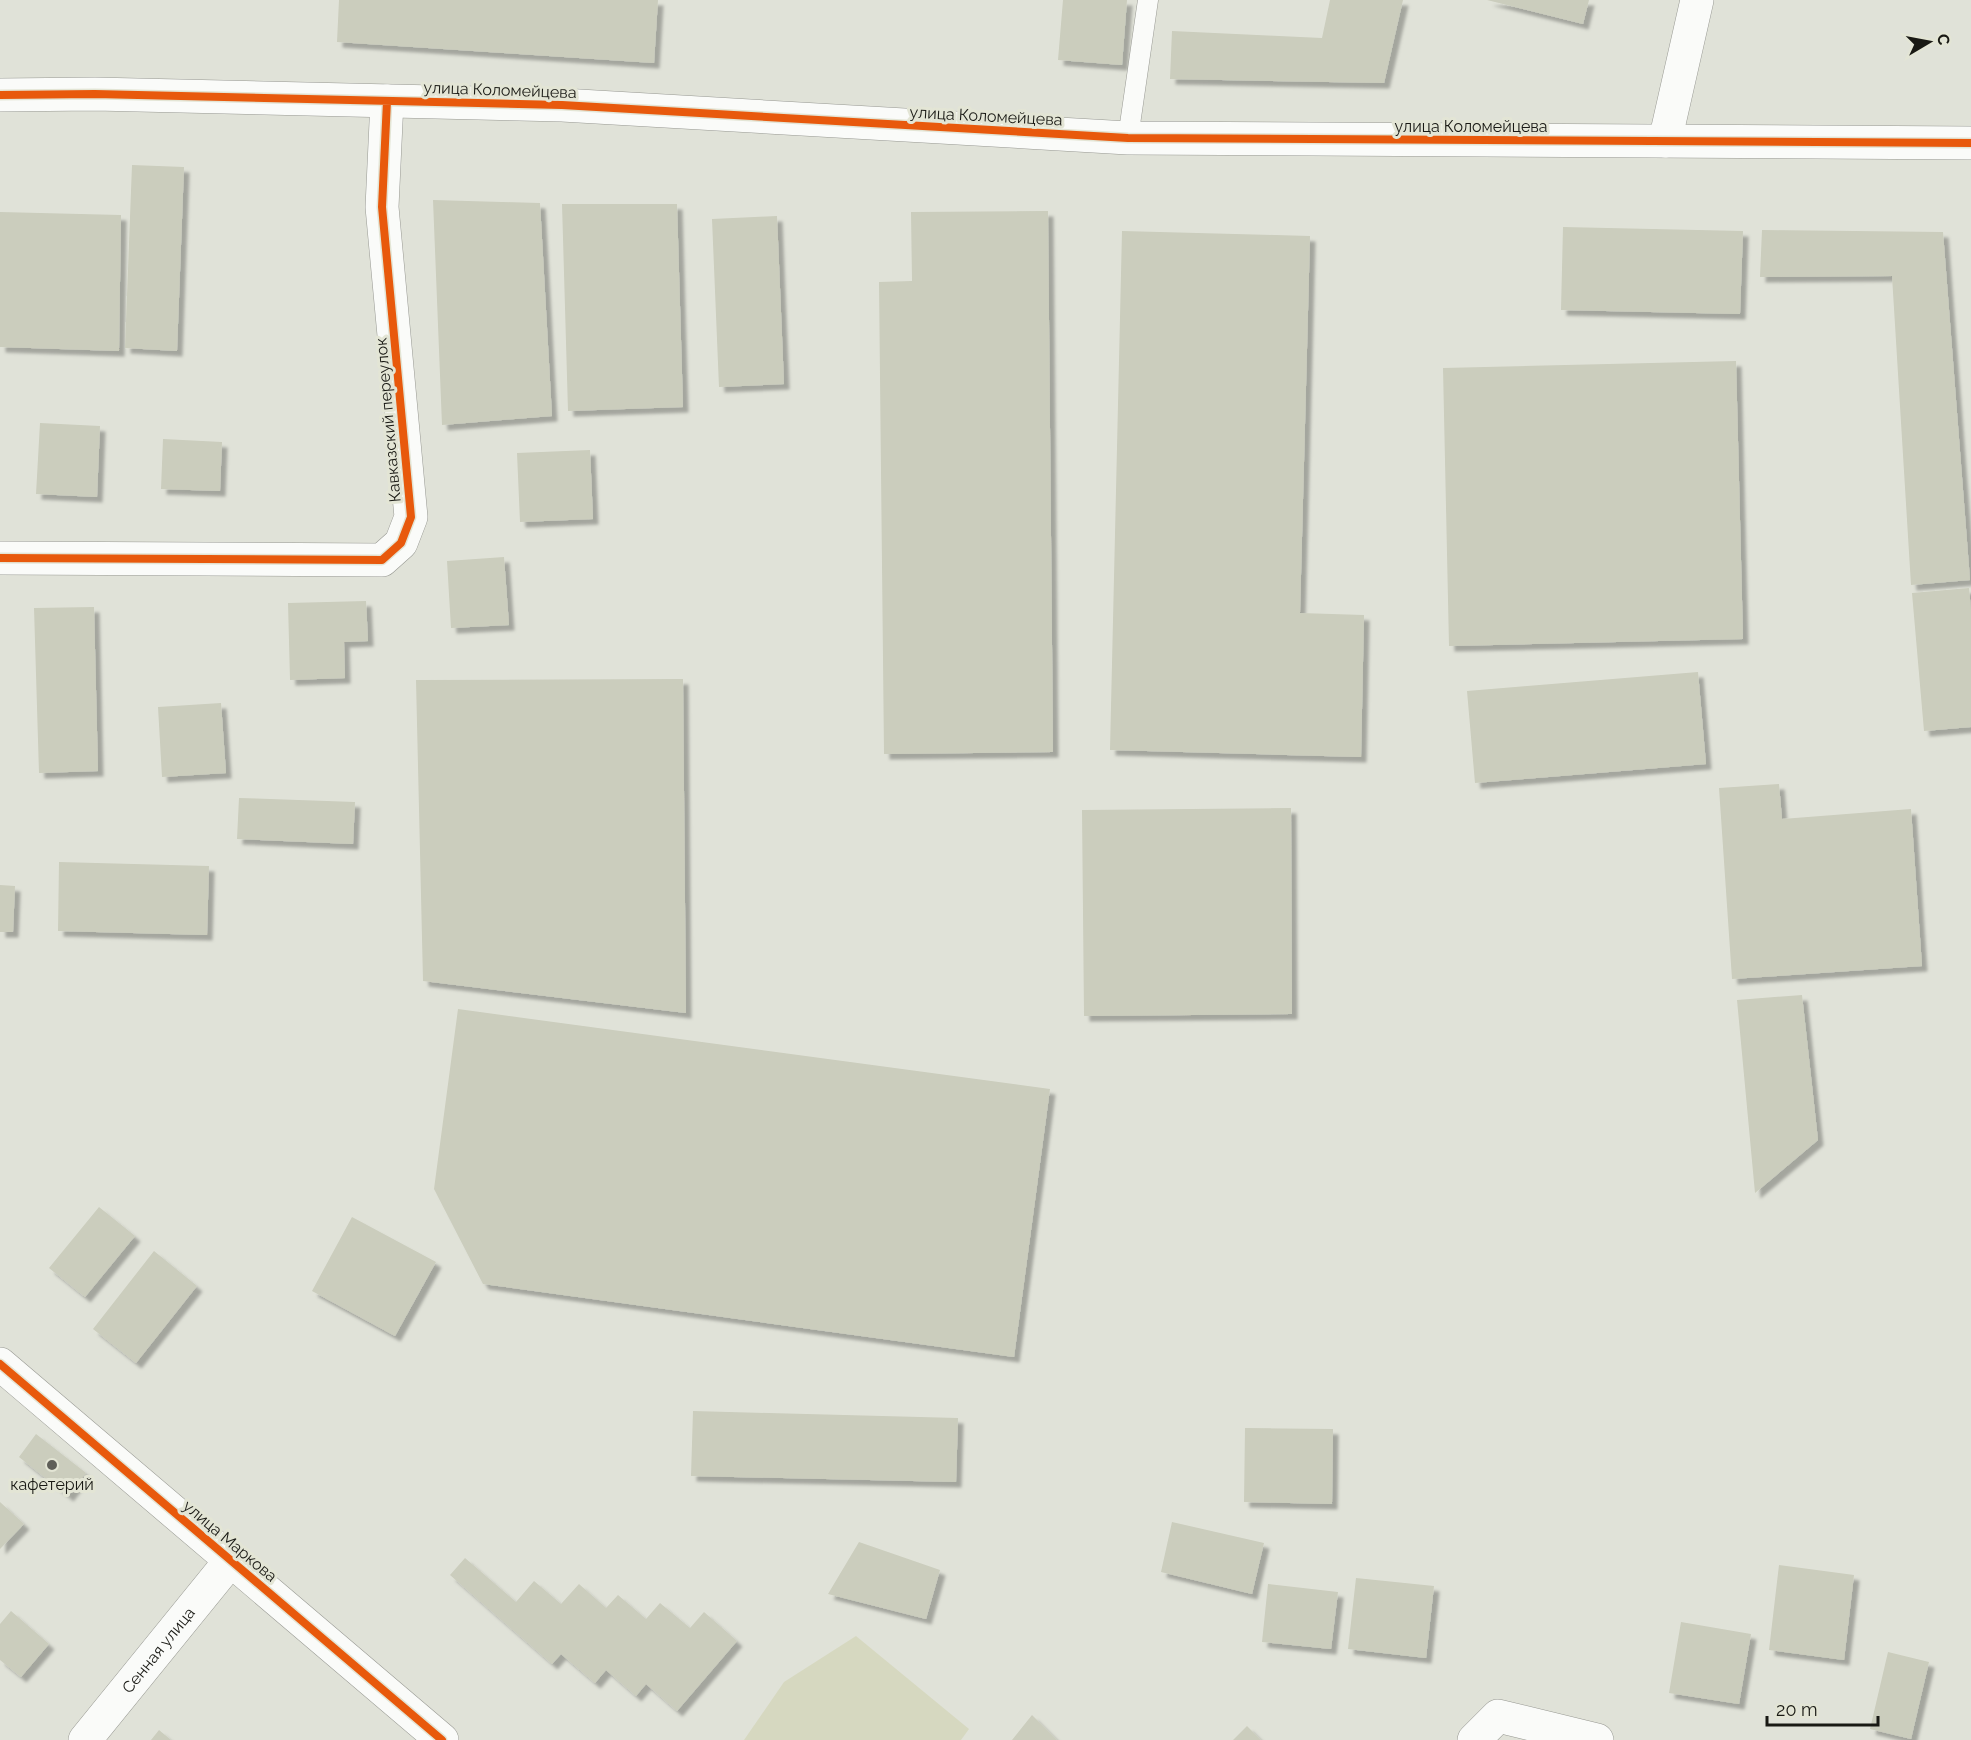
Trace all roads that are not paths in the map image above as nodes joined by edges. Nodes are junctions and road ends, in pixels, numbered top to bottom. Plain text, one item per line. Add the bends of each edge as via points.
1 (1148, 0) edge
2 (1697, 0) edge
3 (0, 95) edge
4 (387, 101) junction
5 (1128, 138) junction
6 (1665, 141) junction
7 (1971, 143) edge
8 (0, 558) edge
9 (0, 1364) edge
10 (231, 1560) junction
11 (85, 1740) edge
12 (442, 1740) edge
13 (1474, 1740) edge
14 (1598, 1740) edge

1 - 5 lane
2 - 6 street
3 - 4 street, улица Коломейцева
4 - 5 street, улица Коломейцева via 562,105
4 - 8 street, Кавказский переулок via 382,207 411,517 401,543 382,560
5 - 6 street, улица Коломейцева
6 - 7 street, улица Коломейцева
9 - 10 street, улица Маркова
10 - 11 street, Сенная улица
10 - 12 street, улица Маркова
13 - 14 street via 1498,1716

